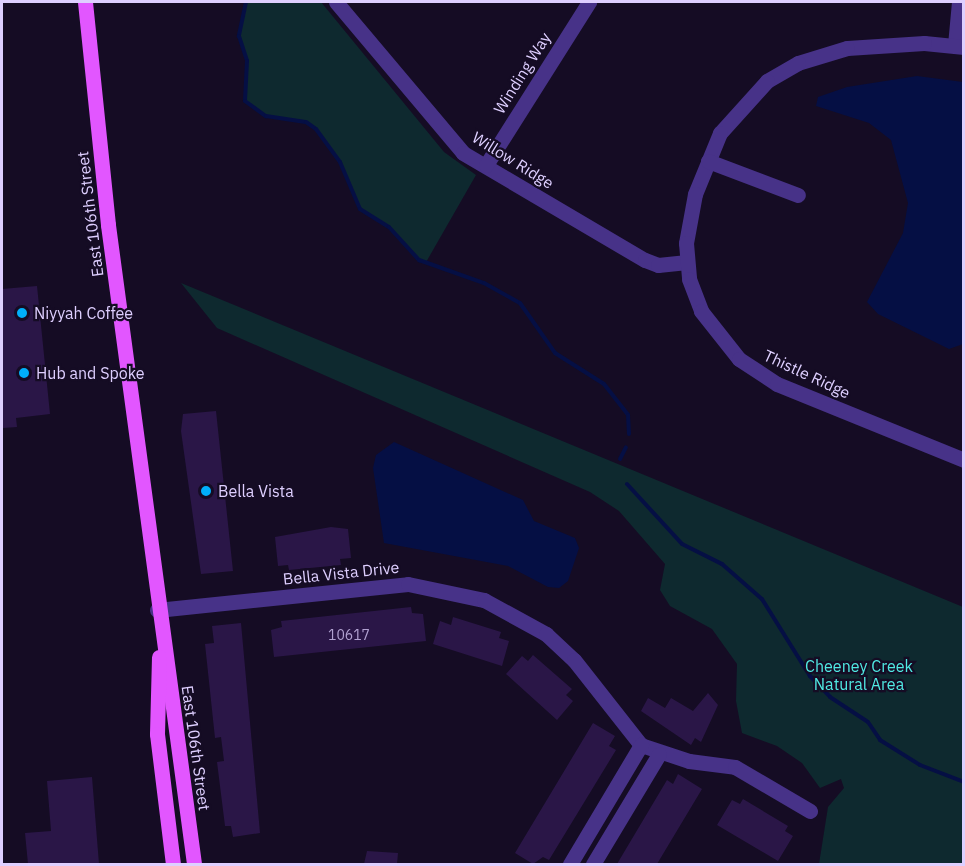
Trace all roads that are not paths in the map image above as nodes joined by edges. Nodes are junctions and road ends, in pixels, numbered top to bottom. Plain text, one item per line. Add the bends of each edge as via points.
1 (85, 2) edge
2 (336, 2) edge
3 (590, 2) edge
4 (959, 2) edge
5 (959, 46) edge
6 (708, 161) junction
7 (486, 165) junction
8 (798, 195) dead end
9 (687, 262) junction
10 (963, 460) edge
11 (157, 610) junction
12 (160, 636) junction
13 (641, 745) junction
14 (659, 754) junction
15 (810, 811) dead end
16 (173, 864) edge
17 (194, 864) edge
18 (570, 864) edge
19 (593, 864) edge

1 - 11 main road, East 106th Street
2 - 7 street, Willow Ridge via 447,138
3 - 7 street, Winding Way
4 - 5 street
5 - 6 street, Thistle Ridge via 864,45 798,63 750,96 720,133
6 - 8 street
6 - 9 street, Thistle Ridge via 689,217
7 - 9 street, Willow Ridge via 645,260 658,265
9 - 10 street, Thistle Ridge via 692,289 712,330 755,372
11 - 12 main road, East 106th Street
11 - 13 street, Bella Vista Drive via 408,584 484,600 546,634 574,660
12 - 16 main road, East 106th Street via 157,734
12 - 17 main road, East 106th Street via 175,709
13 - 14 street, Bella Vista Drive
13 - 18 street
14 - 15 street, Bella Vista Drive via 735,767
14 - 19 street

